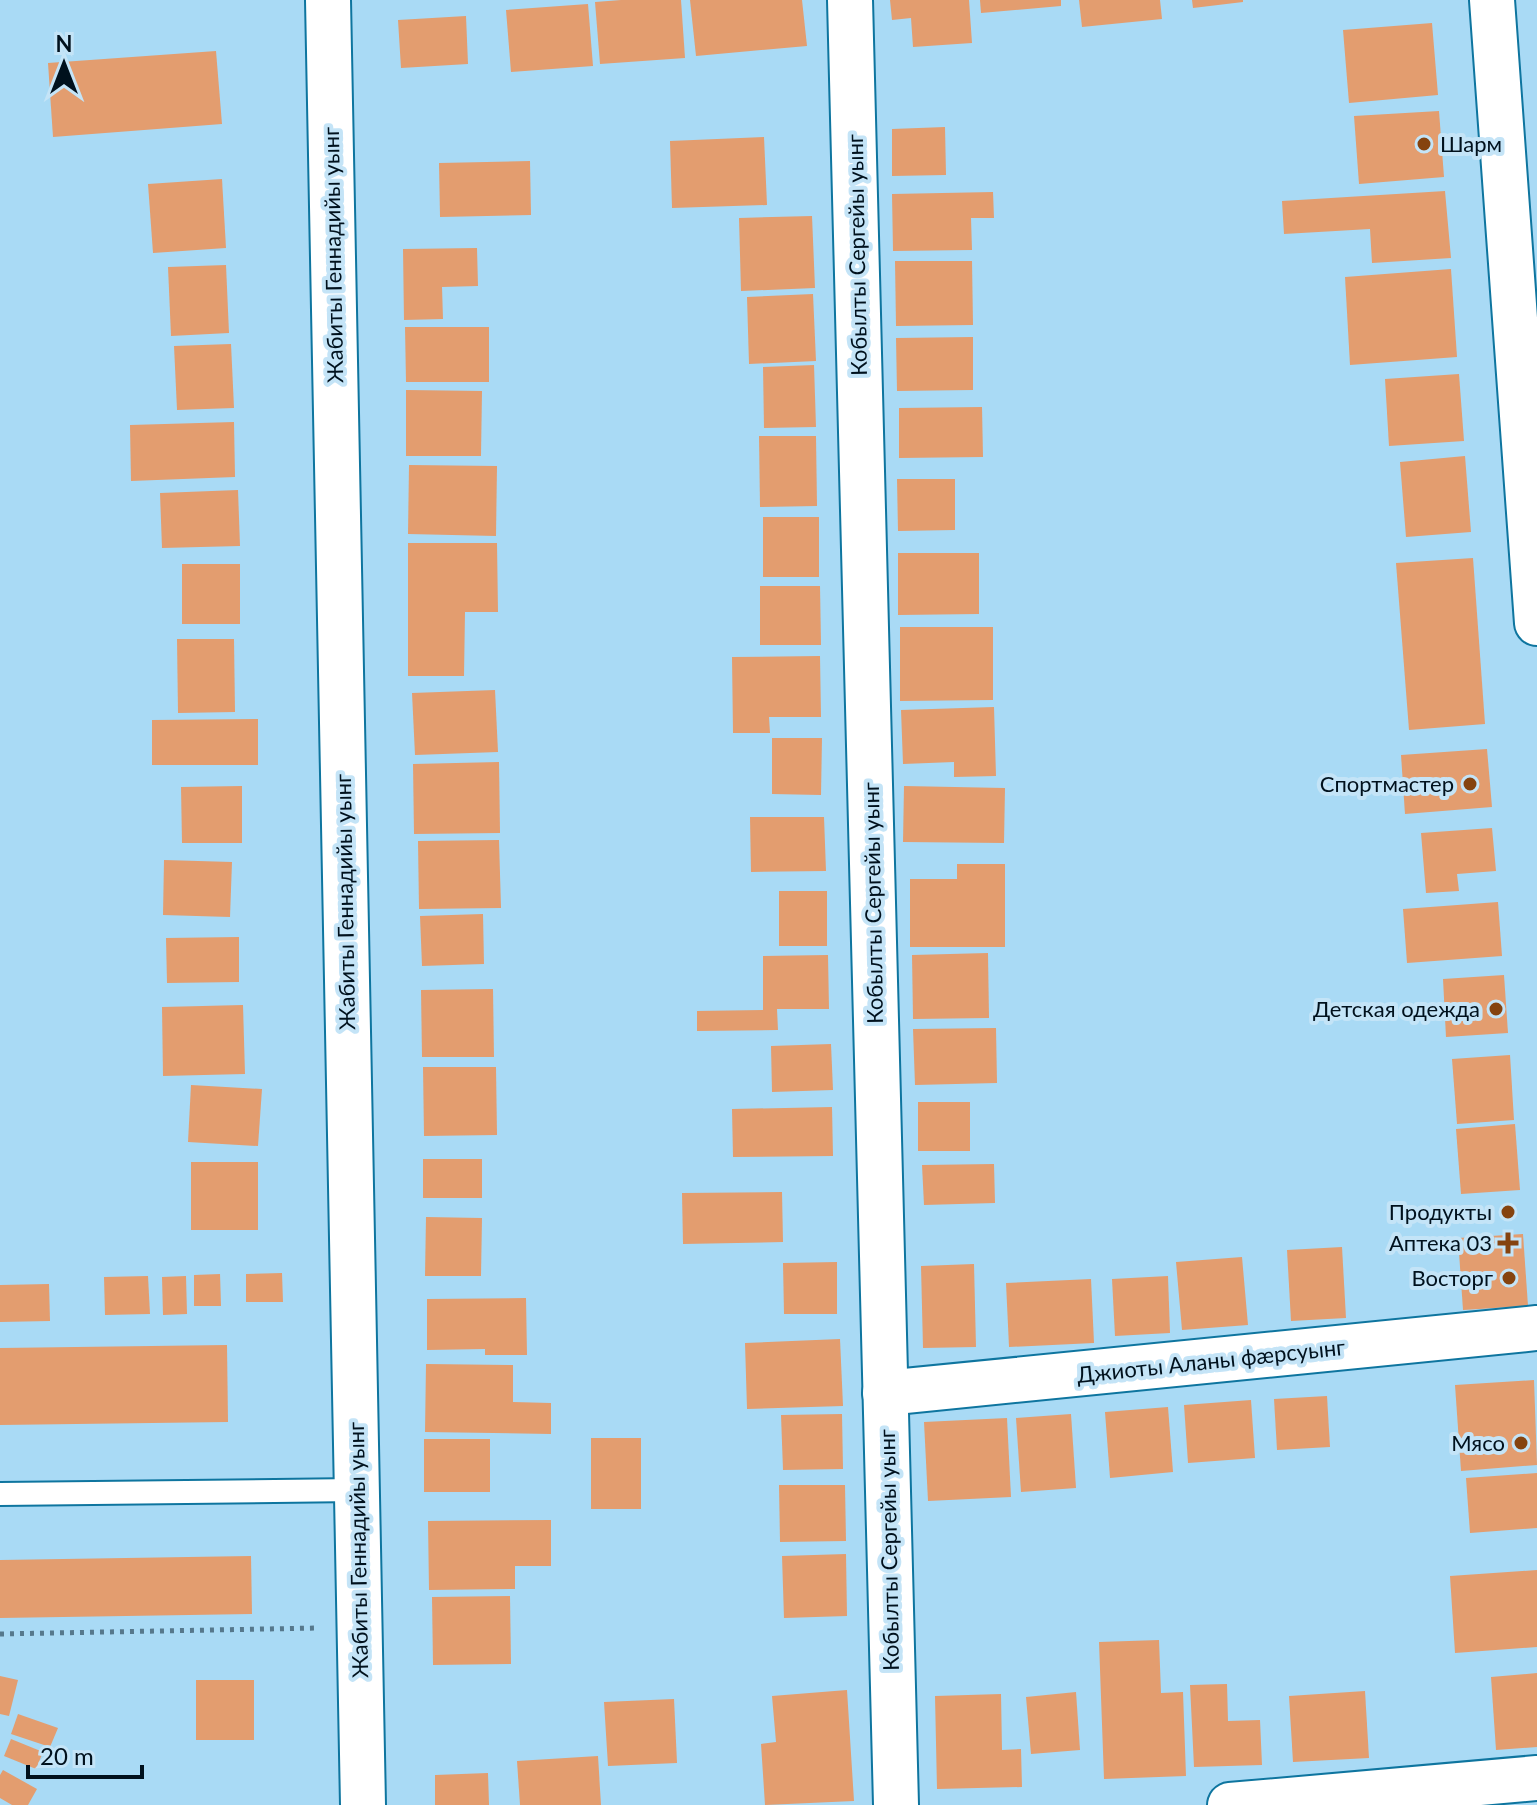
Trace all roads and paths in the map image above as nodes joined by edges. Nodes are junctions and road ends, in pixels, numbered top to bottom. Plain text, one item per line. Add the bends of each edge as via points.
1 (328, 0) edge
2 (850, 0) edge
3 (1492, 0) edge
4 (1537, 623) edge
5 (1537, 1328) edge
6 (885, 1393) junction
7 (357, 1490) junction
8 (0, 1494) edge
9 (359, 1627) junction
10 (0, 1634) edge
11 (1537, 1778) edge
12 (1250, 1804) edge
13 (363, 1805) edge
14 (896, 1805) edge

1 - 7 street, Жабиты Геннадийы уынг
2 - 6 street, Кобылты Сергейы уынг
3 - 4 street
5 - 6 street, Джиоты Аланы фæрсуынг
6 - 14 street, Кобылты Сергейы уынг
7 - 8 lane
7 - 9 street, Жабиты Геннадийы уынг
9 - 10 path
9 - 13 street, Жабиты Геннадийы уынг
11 - 12 street

